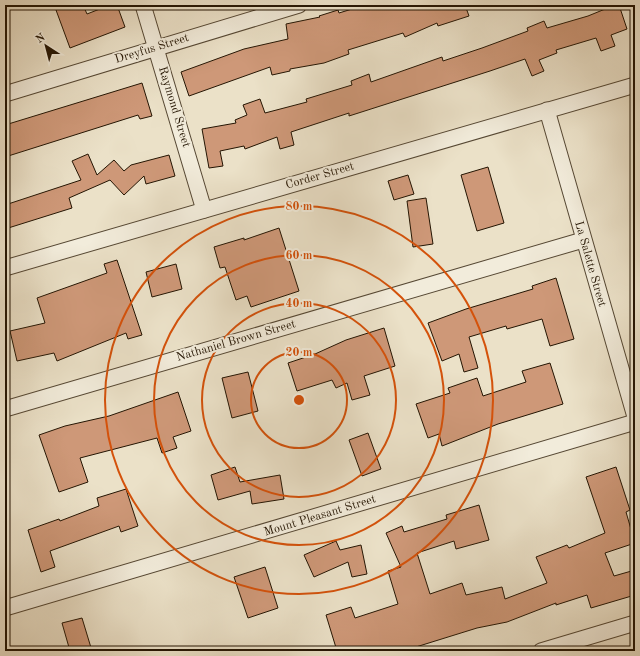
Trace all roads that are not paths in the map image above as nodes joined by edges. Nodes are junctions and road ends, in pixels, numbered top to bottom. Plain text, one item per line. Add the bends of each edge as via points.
1 (143, 5) edge
2 (299, 5) edge
3 (156, 48) junction
4 (635, 85) edge
5 (5, 94) edge
6 (546, 110) junction
7 (204, 210) junction
8 (583, 240) junction
9 (5, 268) edge
10 (5, 409) edge
11 (635, 417) edge
12 (635, 422) edge
13 (5, 608) edge
14 (635, 623) edge
15 (541, 651) edge

1 - 3 street, Raymond Street
2 - 3 street, Dreyfus Street
3 - 5 street, Dreyfus Street
3 - 7 street, Raymond Street
4 - 6 street, Corder Street
6 - 7 street, Corder Street
6 - 8 street, La Salette Street
7 - 9 street, Corder Street
8 - 10 street, Nathaniel Brown Street
8 - 11 street, La Salette Street
12 - 13 street, Mount Pleasant Street
14 - 15 street

